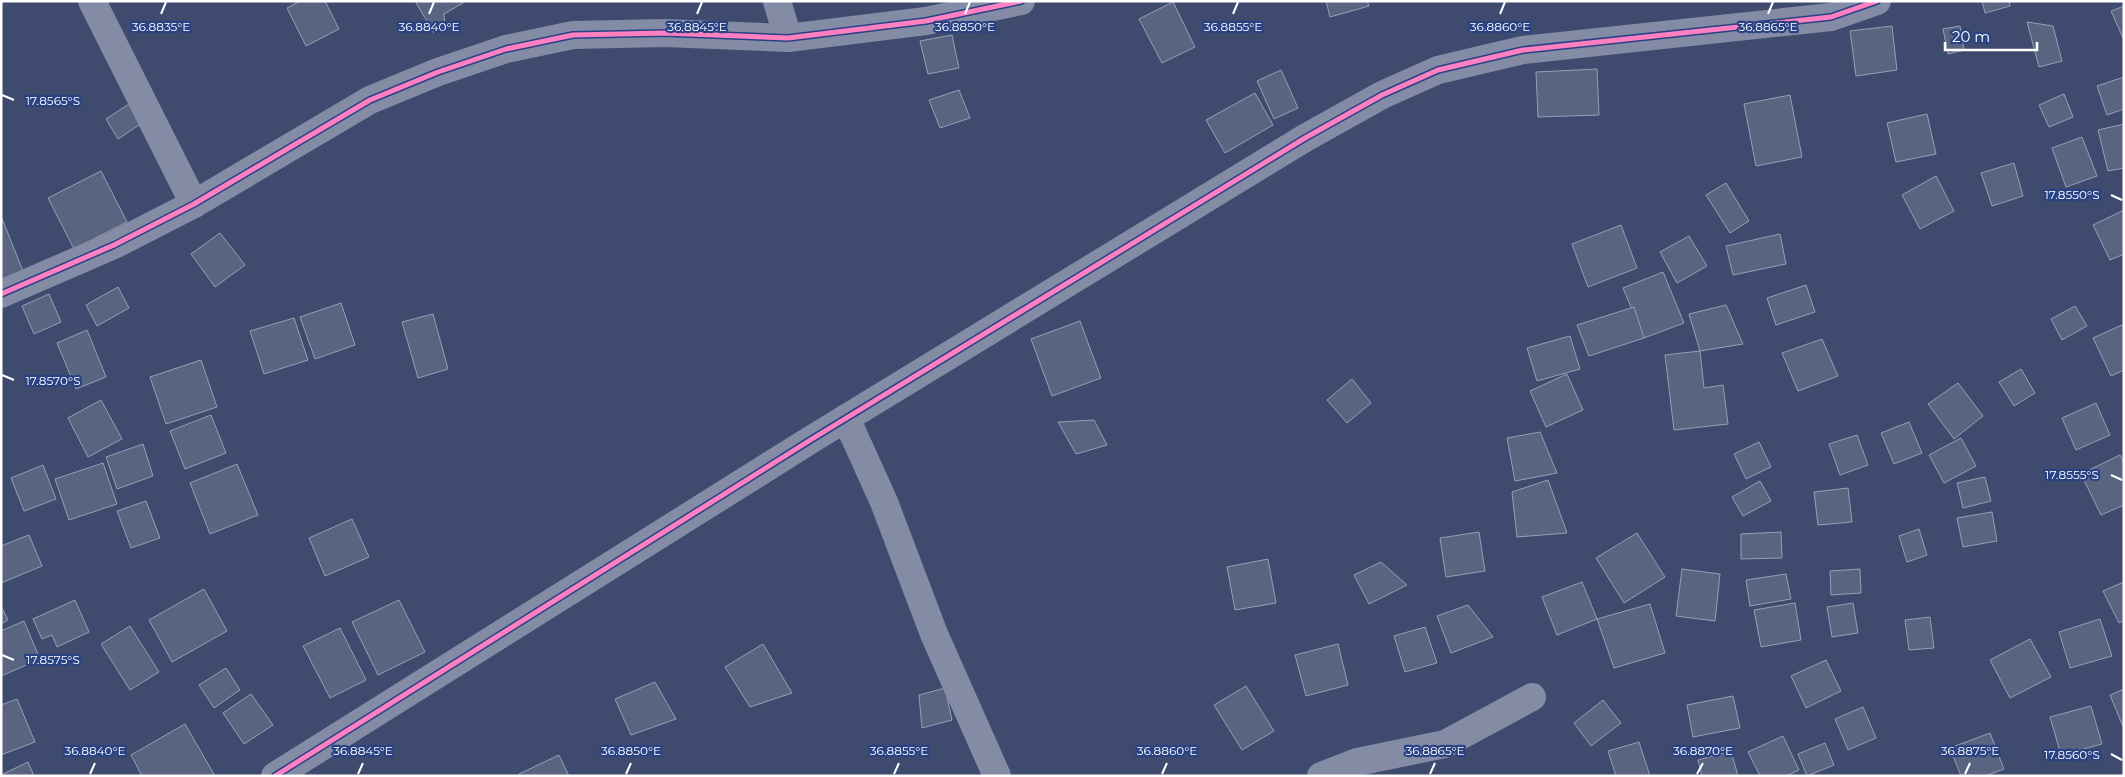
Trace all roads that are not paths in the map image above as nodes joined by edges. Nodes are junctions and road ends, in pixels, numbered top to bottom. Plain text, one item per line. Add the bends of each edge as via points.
1 (92, 1) edge
2 (777, 1) edge
3 (1021, 1) edge
4 (1877, 1) edge
5 (788, 38) junction
6 (194, 204) junction
7 (1, 294) edge
8 (846, 418) junction
9 (1532, 697) dead end
10 (275, 776) edge
11 (997, 776) edge
12 (1321, 776) edge

1 - 6 street
2 - 5 street
3 - 5 street via 926,21
4 - 8 street via 1831,17 1523,50 1438,70 1382,95 1305,138
5 - 6 street via 573,35 506,49 370,100
6 - 7 street via 114,245
8 - 10 street
8 - 11 street via 884,502 934,634
9 - 12 street via 1445,744 1357,762

